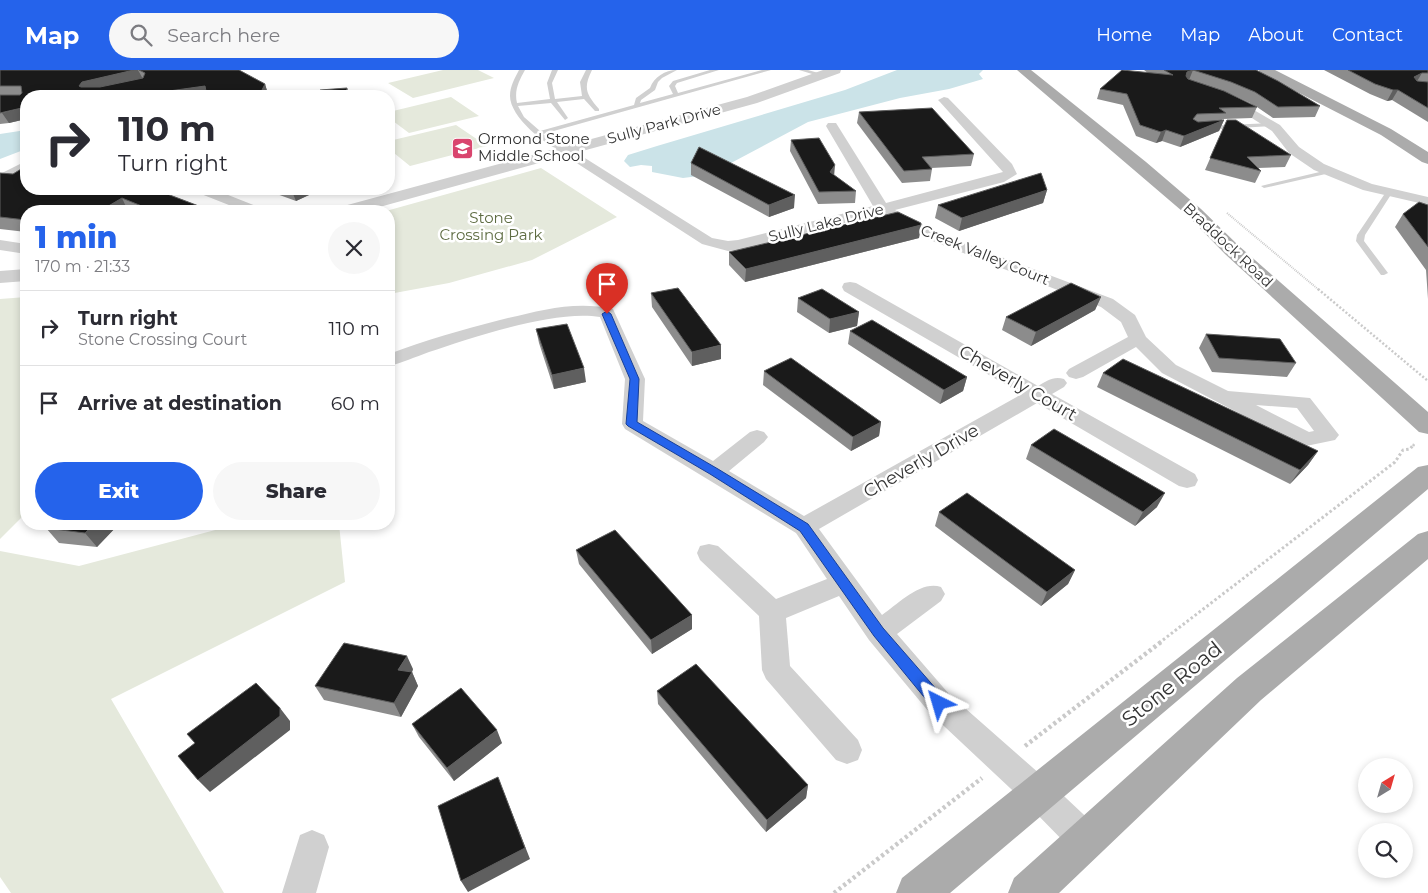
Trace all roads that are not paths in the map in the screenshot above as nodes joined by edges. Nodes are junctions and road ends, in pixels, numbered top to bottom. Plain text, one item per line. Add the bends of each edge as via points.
1 (522, 70) edge
2 (555, 70) edge
3 (589, 70) edge
4 (674, 70) edge
5 (716, 70) edge
6 (764, 70) edge
7 (802, 70) edge
8 (1023, 70) edge
9 (1265, 70) edge
10 (1288, 70) edge
11 (829, 73) edge
12 (677, 95) junction
13 (1219, 95) edge
14 (585, 97) junction
15 (552, 100) junction
16 (944, 100) dead end
17 (514, 105) junction
18 (637, 106) junction
19 (597, 110) dead end
20 (565, 118) dead end
21 (1272, 125) junction
22 (832, 126) dead end
23 (1403, 126) dead end
24 (1193, 129) edge
25 (538, 132) junction
26 (564, 151) junction
27 (1428, 159) edge
28 (20, 168) edge
29 (1328, 172) junction
30 (0, 180) edge
31 (1264, 186) dead end
32 (1388, 193) junction
33 (216, 195) edge
34 (1428, 201) edge
35 (241, 205) edge
36 (368, 205) edge
37 (882, 209) junction
38 (0, 245) edge
39 (20, 248) edge
40 (1384, 274) dead end
41 (20, 275) edge
42 (0, 277) edge
43 (850, 286) dead end
44 (1138, 339) junction
45 (395, 358) edge
46 (1076, 374) dead end
47 (1057, 383) dead end
48 (1038, 394) junction
49 (1222, 397) dead end
50 (1428, 426) edge
51 (757, 437) dead end
52 (714, 472) junction
53 (1428, 474) edge
54 (1187, 480) dead end
55 (804, 527) junction
56 (709, 554) dead end
57 (1420, 554) edge
58 (845, 583) junction
59 (932, 594) dead end
60 (772, 612) junction
61 (879, 632) junction
62 (847, 750) dead end
63 (1038, 793) junction
64 (1087, 841) junction
65 (312, 847) dead end
66 (299, 893) edge
67 (917, 893) edge
68 (1029, 893) edge

1 - 17 lane via 513,84 511,98
2 - 15 lane via 549,84
3 - 14 lane via 583,82
4 - 18 lane via 660,77 653,89 638,99
5 - 12 lane via 675,82 672,86
6 - 12 lane
7 - 11 lane
8 - 50 main road, Braddock Road via 1195,213
9 - 27 main road via 1386,132
10 - 23 main road
11 - 26 street, Sully Park Drive via 752,100
12 - 18 lane
13 - 21 street
14 - 15 lane
14 - 19 lane
15 - 17 lane
15 - 20 lane
16 - 37 street, Sully Lake Drive via 1010,174
17 - 25 lane via 521,117
18 - 25 lane
21 - 24 lane
21 - 29 street via 1294,150
22 - 37 street
25 - 26 lane
26 - 36 street, Sully Park Drive
26 - 37 street, Sully Lake Drive via 707,241 728,246
28 - 30 street
29 - 31 lane
29 - 32 street
32 - 34 street
32 - 40 lane via 1360,241
33 - 35 street
37 - 44 street, Creek Valley Court via 935,237 1107,303 1129,320
38 - 39 street
41 - 42 street
43 - 48 street, Cheverly Court
44 - 46 street
44 - 49 street, Creek Valley Court via 1169,369
45 - 52 street via 440,341 545,314 591,309 607,314 634,379 632,424
47 - 48 street, Cheverly Drive
48 - 54 street, Cheverly Court
48 - 55 street, Cheverly Drive
51 - 52 street
52 - 55 street
53 - 63 main road, Stone Road
55 - 58 street
56 - 60 street
57 - 64 main road via 1249,689
58 - 60 street
58 - 61 street
59 - 61 street
60 - 62 street via 776,670
61 - 63 street via 939,703
63 - 64 street
63 - 67 main road, Stone Road
64 - 68 main road
65 - 66 street

